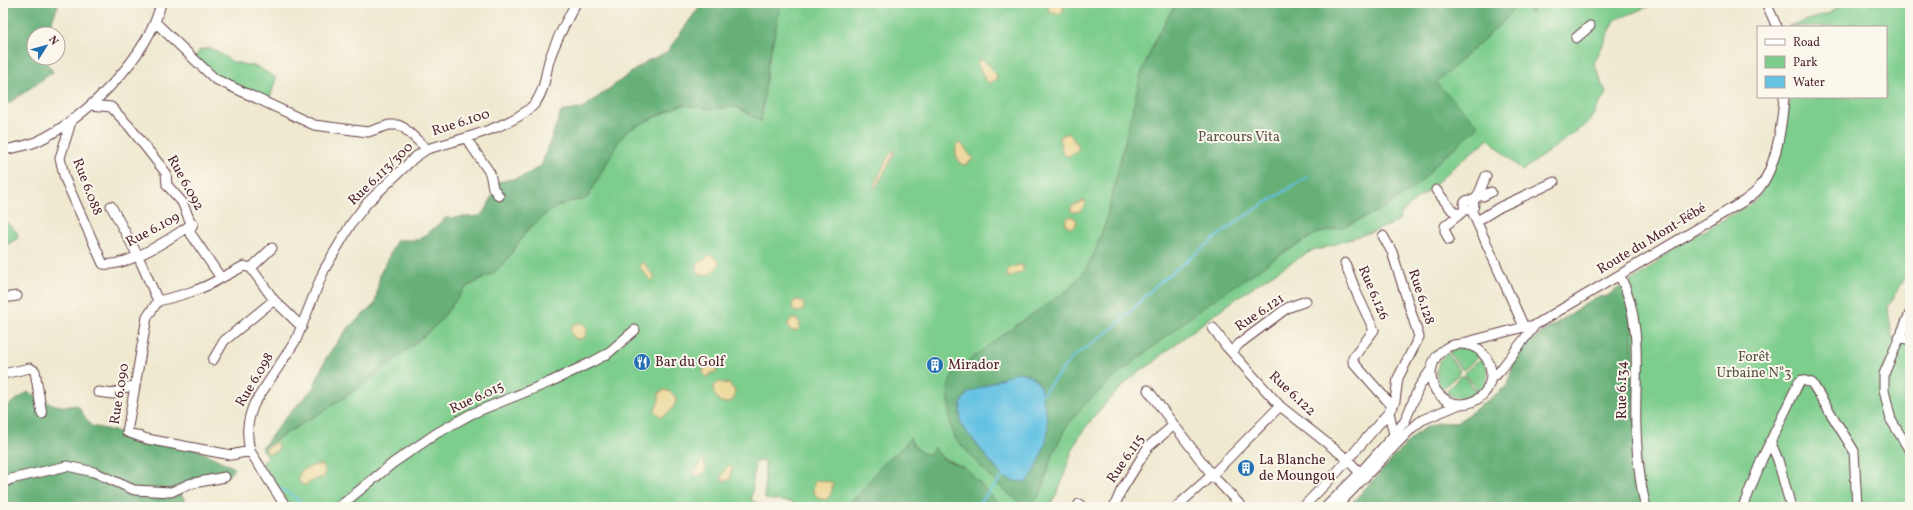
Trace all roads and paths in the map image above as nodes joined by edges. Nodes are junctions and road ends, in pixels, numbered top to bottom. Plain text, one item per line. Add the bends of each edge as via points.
1 (161, 3) edge
2 (576, 3) edge
3 (1766, 3) edge
4 (155, 22) junction
5 (1590, 26) dead end
6 (1776, 26) edge
7 (1576, 38) dead end
8 (1784, 98) edge
9 (91, 105) junction
10 (72, 119) junction
11 (466, 138) junction
12 (428, 149) junction
13 (3, 150) edge
14 (1486, 176) dead end
15 (1554, 182) dead end
16 (1436, 190) dead end
17 (1492, 192) dead end
18 (499, 196) dead end
19 (111, 206) dead end
20 (1469, 206) junction
21 (1477, 221) junction
22 (193, 224) junction
23 (1382, 236) dead end
24 (1449, 240) dead end
25 (272, 248) dead end
26 (138, 256) junction
27 (1346, 263) dead end
28 (102, 264) joint
29 (251, 268) junction
30 (1620, 276) junction
31 (221, 278) junction
32 (18, 296) dead end
33 (3, 298) edge
34 (274, 300) junction
35 (158, 301) junction
36 (1306, 301) dead end
37 (1910, 312) edge
38 (1536, 325) junction
39 (302, 327) junction
40 (1213, 328) dead end
41 (1524, 328) junction
42 (635, 330) dead end
43 (1899, 335) junction
44 (1910, 340) edge
45 (1460, 344) junction
46 (1233, 351) junction
47 (213, 360) dead end
48 (1432, 368) junction
49 (3, 374) edge
50 (1491, 378) junction
51 (134, 386) junction
52 (1148, 390) dead end
53 (98, 392) dead end
54 (1460, 404) junction
55 (1280, 406) junction
56 (1391, 410) junction
57 (42, 414) dead end
58 (1174, 425) junction
59 (1394, 435) junction
60 (1770, 441) junction
61 (250, 451) junction
62 (1910, 451) edge
63 (1347, 459) junction
64 (1360, 473) junction
65 (1212, 475) junction
66 (225, 477) dead end
67 (3, 483) edge
68 (286, 507) edge
69 (339, 507) edge
70 (1114, 507) edge
71 (1176, 507) edge
72 (1242, 507) edge
73 (1303, 507) edge
74 (1326, 507) edge
75 (1336, 507) edge
76 (1646, 507) edge
77 (1743, 507) edge
78 (1791, 507) edge
79 (1857, 507) edge

1 - 4 street
2 - 11 street, Rue 6.100 via 561,32 549,62 543,89 536,102 519,117
3 - 6 street
4 - 9 street via 141,48
4 - 12 street, Rue 6.100 via 214,79 314,125 368,132 389,125 398,125
5 - 7 street
8 - 30 street, Route du Mont-Fébé via 1779,138 1773,160 1760,187 1744,201
9 - 10 street
9 - 22 street, Rue 6.092 via 111,107 130,126 166,173 167,185 182,202
10 - 13 street via 37,141
10 - 28 street, Rue 6.088 via 62,152 61,165
11 - 12 street, Rue 6.100
11 - 18 street via 490,173 493,188
12 - 39 street, Rue 6.113/300 via 414,158 367,203 351,224 324,270
14 - 20 street
15 - 21 street via 1500,207
16 - 20 street via 1452,210
17 - 20 street
19 - 26 street
20 - 21 street
20 - 24 street via 1445,226 1444,231
21 - 41 street
22 - 26 street, Rue 6.109
22 - 31 street, Rue 6.092 via 189,231
23 - 56 street, Rue 6.128 via 1392,252 1419,337 1398,378
25 - 29 street
26 - 28 street, Rue 6.109
26 - 35 street
27 - 56 street, Rue 6.126 via 1355,290 1374,330 1353,358 1353,362
29 - 31 street via 244,266
29 - 34 street
30 - 38 street, Route du Mont-Fébé
30 - 76 street, Rue 6.134 via 1630,296 1633,316 1637,458
31 - 35 street via 211,284
32 - 33 street
34 - 39 street
34 - 47 street via 224,341
35 - 51 street, Rue 6.090 via 147,317
36 - 46 street, Rue 6.121 via 1287,308
37 - 43 street
38 - 41 street
38 - 50 street, Route du Mont-Fébé via 1499,372
39 - 61 street, Rue 6.098 via 248,418 247,435
40 - 46 street, Rue 6.122 via 1226,346
41 - 45 street
42 - 69 street, Rue 6.015 via 611,351 592,362 471,414 438,433 393,463
43 - 44 street
43 - 62 street via 1884,374 1884,382 1891,420
45 - 48 street via 1439,354
45 - 50 street via 1473,346 1484,354 1490,365
46 - 55 street, Rue 6.122
48 - 54 street via 1431,377 1439,394
48 - 59 street via 1419,387 1405,421
49 - 57 street via 30,368 36,371
50 - 54 street via 1486,392 1481,397 1471,403
51 - 53 street via 123,388 113,394
51 - 61 street, Rue 6.090 via 127,432 147,439 231,455
52 - 58 street
54 - 75 street via 1422,420 1412,428
55 - 63 street, Rue 6.122
55 - 65 street
56 - 59 street, Rue 6.128
56 - 63 street
58 - 65 street
58 - 70 street, Rue 6.115 via 1148,447
59 - 64 street
60 - 77 street
60 - 78 street
60 - 79 street via 1799,382 1807,380 1812,383 1854,451
61 - 68 street
63 - 64 street, Rue 6.122
63 - 73 street
64 - 74 street
65 - 71 street
65 - 72 street
66 - 67 street via 188,484 171,492 134,490 94,472 67,466

